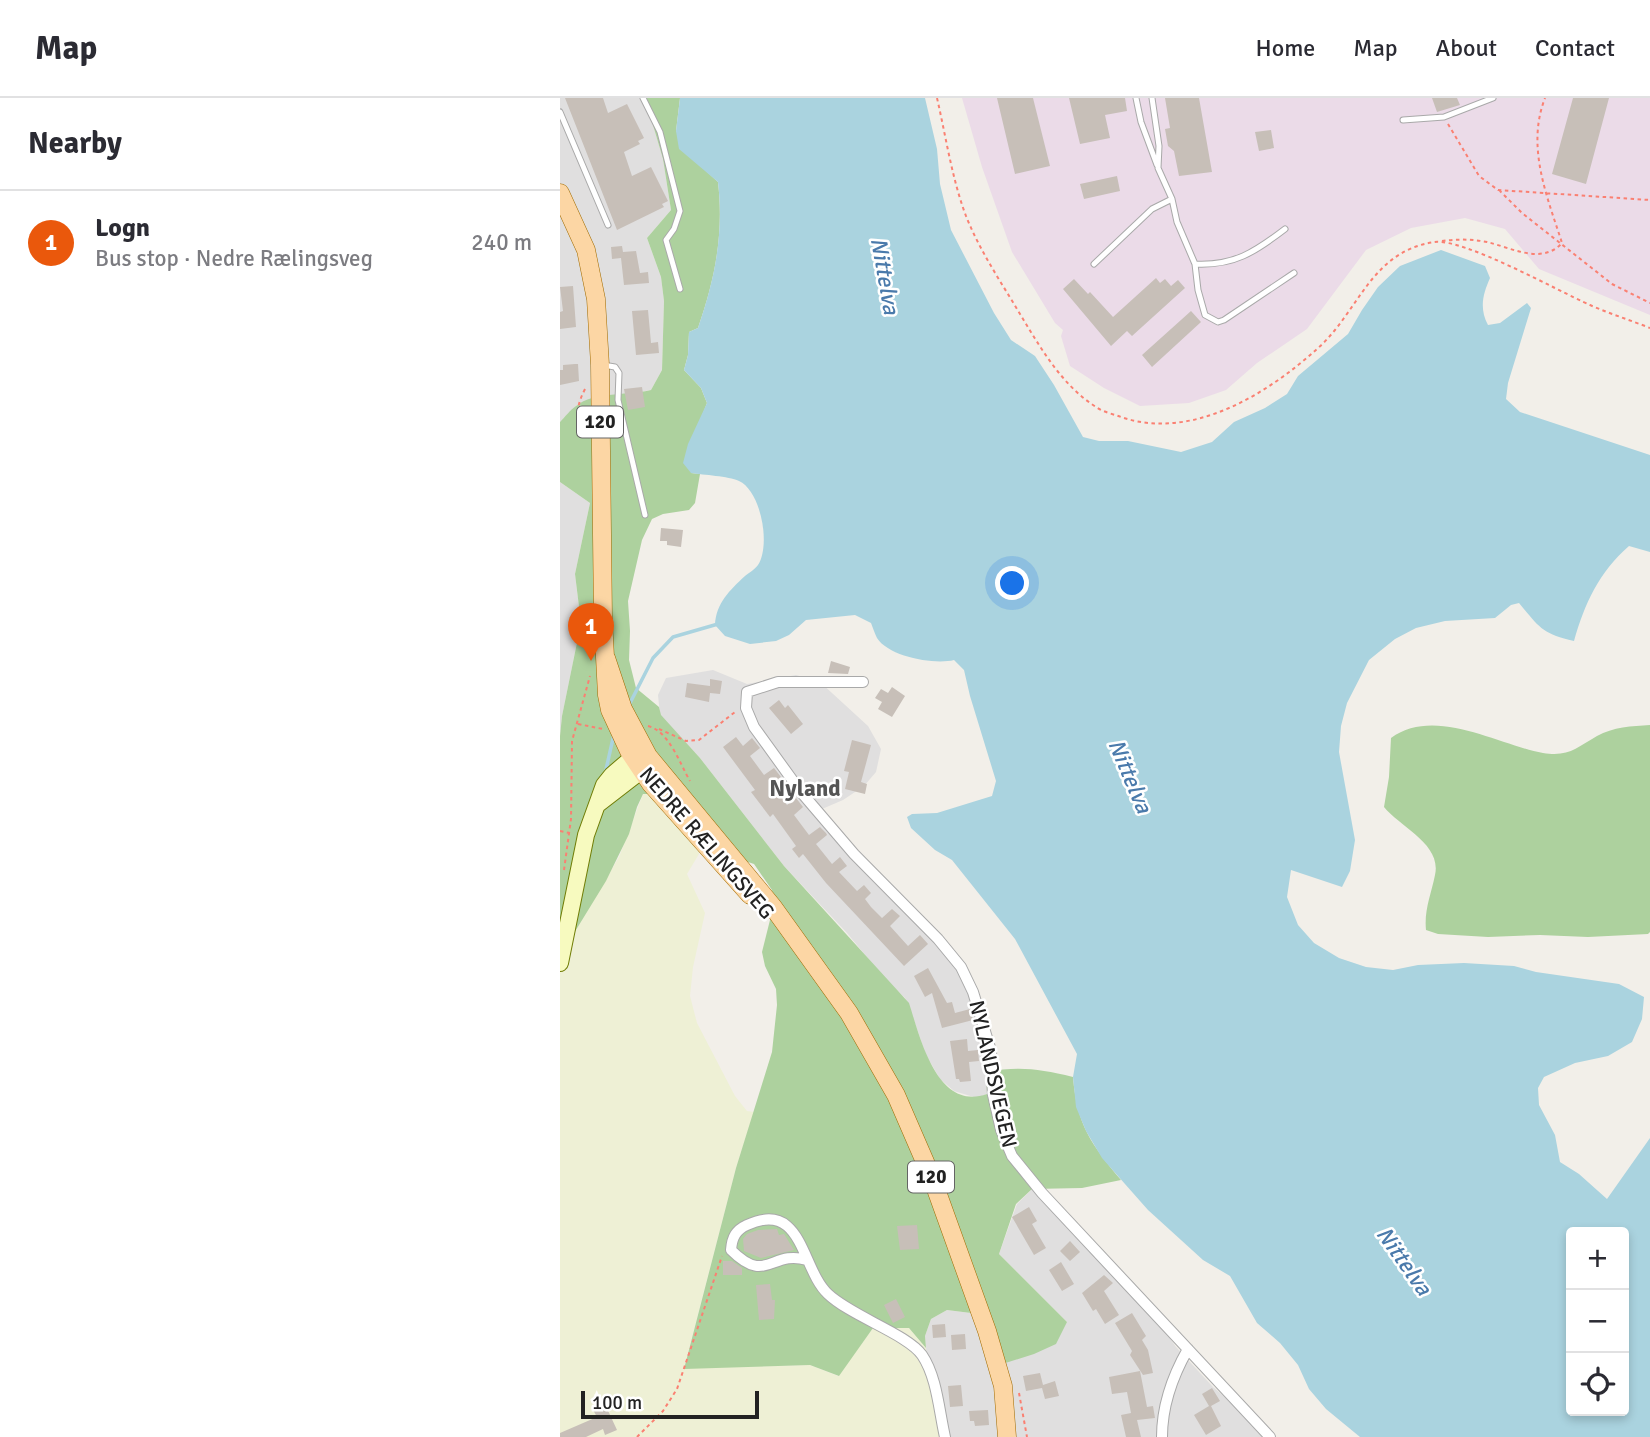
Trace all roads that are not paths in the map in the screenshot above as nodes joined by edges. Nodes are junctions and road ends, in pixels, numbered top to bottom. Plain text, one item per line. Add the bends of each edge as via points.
1 (643, 98) edge
2 (1136, 98) edge
3 (1152, 98) edge
4 (1493, 98) edge
5 (560, 112) edge
6 (1404, 120) dead end
7 (1158, 168) junction
8 (560, 192) edge
9 (1172, 199) junction
10 (608, 225) dead end
11 (1286, 229) dead end
12 (1094, 264) dead end
13 (1195, 264) junction
14 (1294, 273) dead end
15 (680, 289) dead end
16 (600, 365) junction
17 (645, 515) dead end
18 (863, 682) dead end
19 (641, 761) junction
20 (560, 963) edge
21 (807, 1260) junction
22 (1188, 1349) junction
23 (945, 1437) edge
24 (1007, 1437) edge
25 (1162, 1437) edge
26 (1270, 1437) edge

1 - 15 lane via 660,132 680,211 666,240
2 - 7 lane
3 - 7 lane
4 - 6 lane via 1444,117
5 - 10 lane
7 - 9 lane
8 - 16 main road, NEDRE RÆLINGSVEG / 120 via 590,266
9 - 12 lane via 1152,209
9 - 13 lane
11 - 13 lane via 1256,251 1216,265
13 - 14 lane via 1205,315 1218,322
16 - 17 lane via 615,367 619,373 618,400
16 - 19 main road, NEDRE RÆLINGSVEG / 120 via 606,658
18 - 22 street, NYLANDSVEGEN via 778,682 747,692 746,708 754,727 801,792 961,967 991,1051 993,1095 1012,1156
19 - 20 main road via 611,775 604,785 586,835
19 - 24 main road, NEDRE RÆLINGSVEG / 120 via 715,859 797,942 836,993 896,1095 944,1210 1000,1370
21 - 21 street via 793,1256 768,1267 755,1267 731,1250 732,1240 752,1222 786,1224
21 - 23 street via 825,1292 919,1352 930,1372
22 - 25 street via 1168,1391
22 - 26 street, NYLANDSVEGEN

